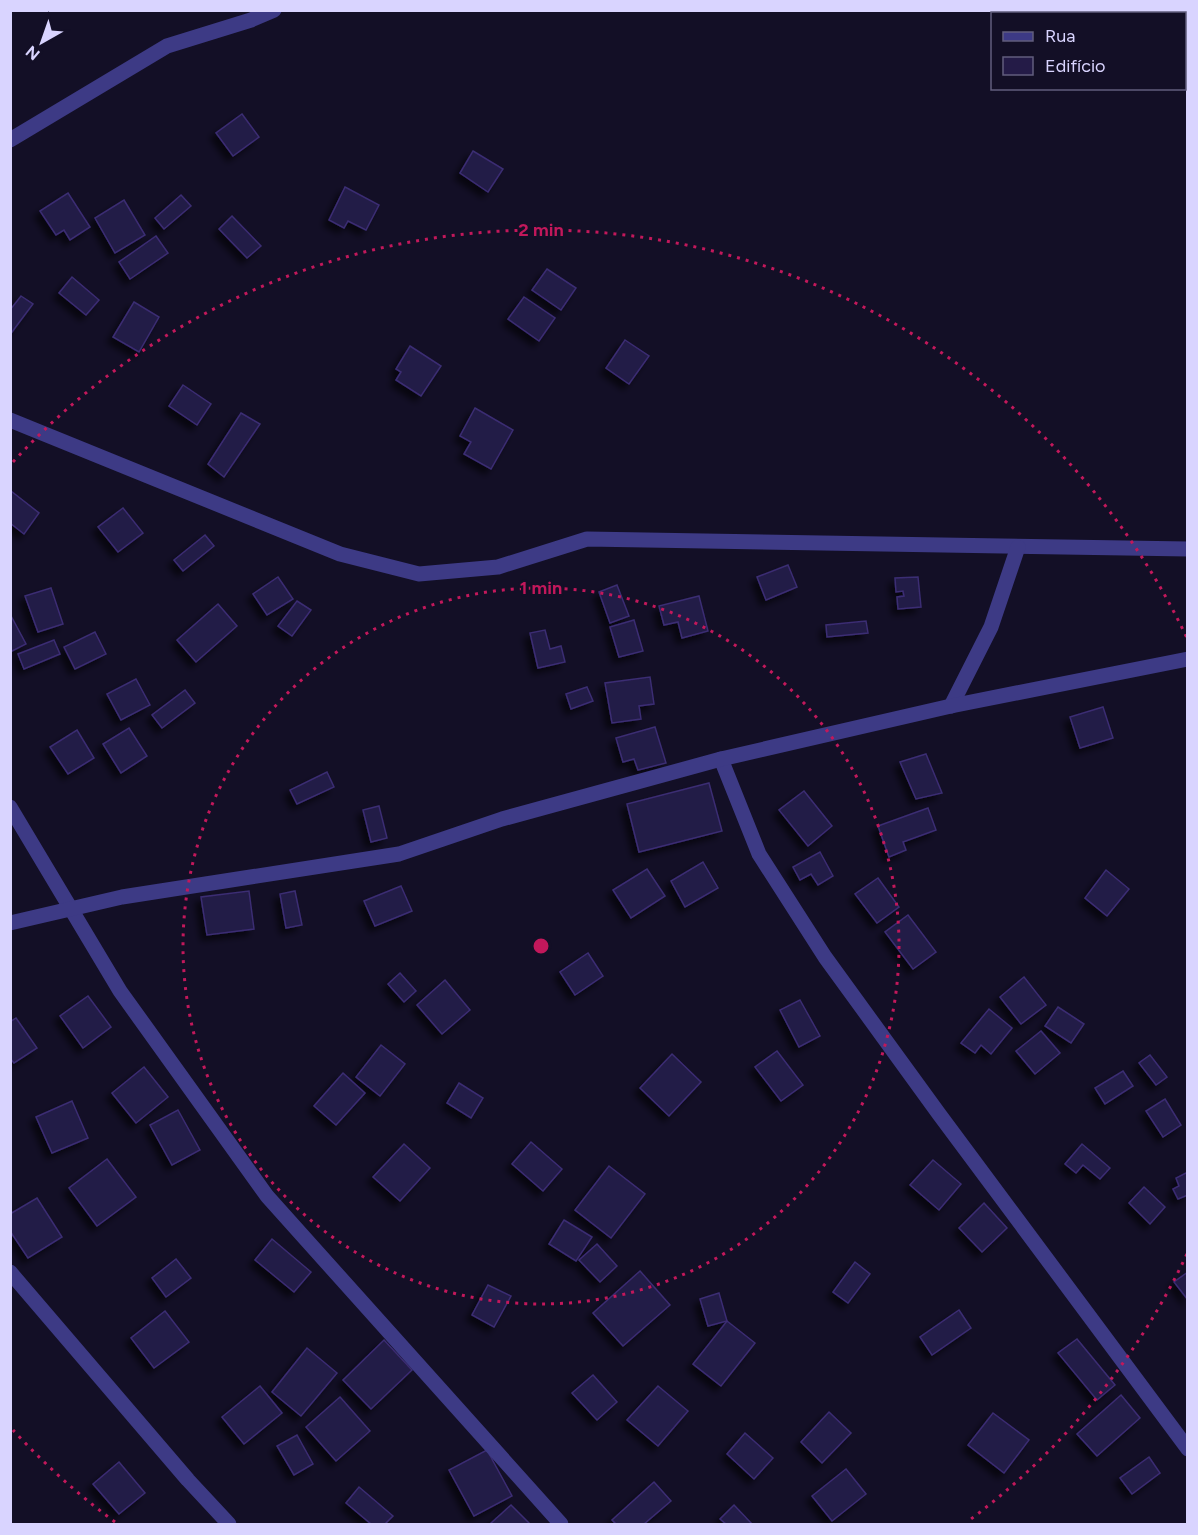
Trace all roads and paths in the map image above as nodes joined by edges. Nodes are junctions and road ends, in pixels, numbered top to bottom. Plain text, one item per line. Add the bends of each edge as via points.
1 (274, 10) edge
2 (10, 140) edge
3 (10, 420) edge
4 (1018, 547) junction
5 (1188, 549) edge
6 (1188, 660) edge
7 (951, 706) junction
8 (721, 759) junction
9 (10, 807) edge
10 (70, 909) junction
11 (10, 923) edge
12 (10, 1272) edge
13 (1188, 1449) edge
14 (229, 1524) edge
15 (561, 1524) edge

1 - 2 street via 167,46
3 - 4 street via 340,554 419,574 498,567 587,539
4 - 5 street
4 - 7 street via 992,627
6 - 7 street
7 - 8 street
8 - 10 street via 502,819 399,854 122,897
8 - 13 street via 759,854 825,957
9 - 10 street
10 - 11 street
10 - 15 street via 120,991 267,1196
12 - 14 street

